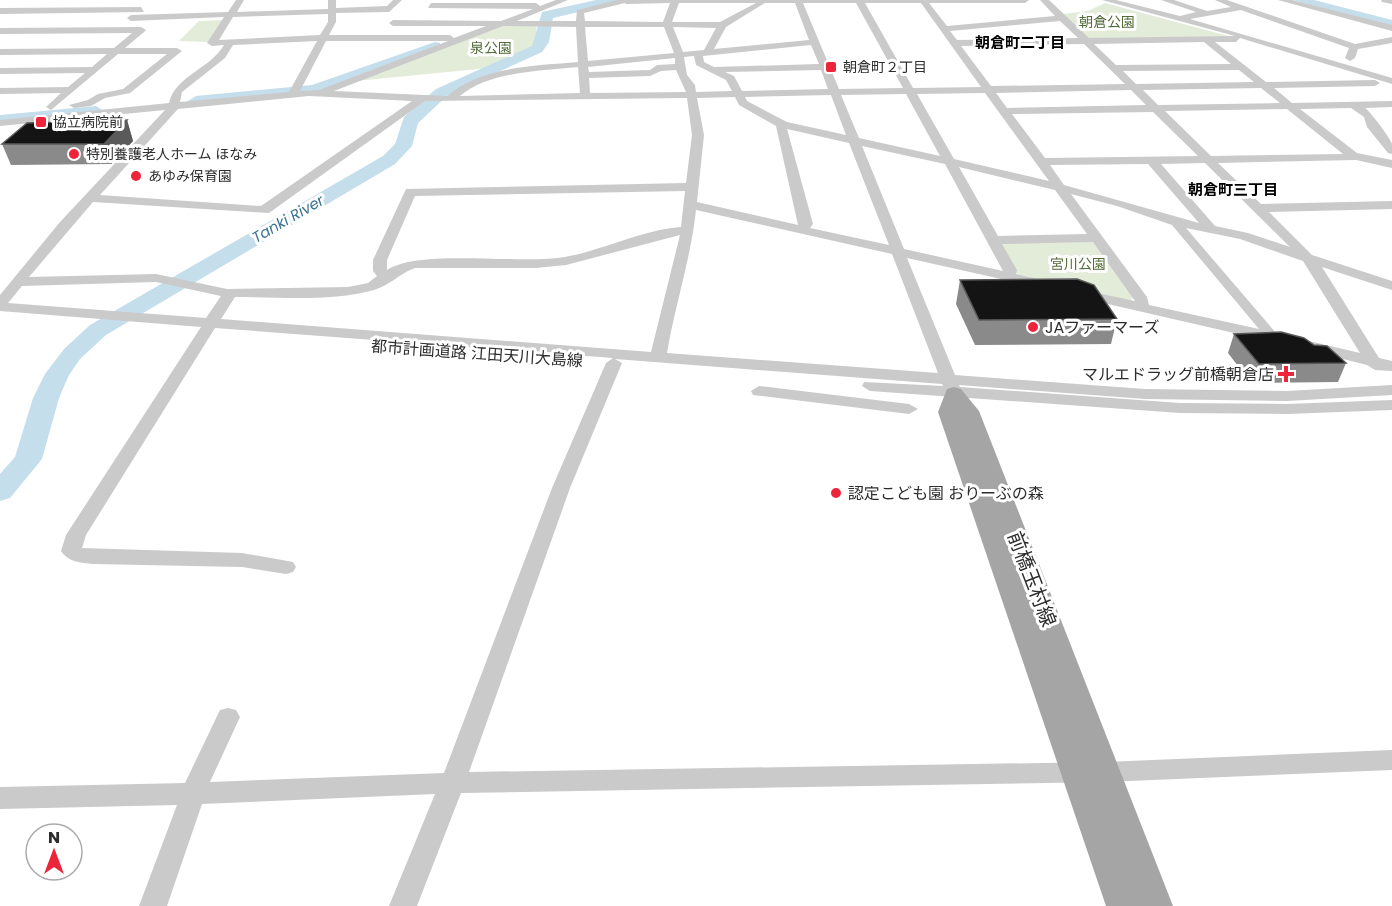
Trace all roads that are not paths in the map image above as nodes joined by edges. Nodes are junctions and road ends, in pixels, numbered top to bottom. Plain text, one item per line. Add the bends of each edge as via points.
1 (61, 0) edge
2 (105, 0) edge
3 (240, 0) edge
4 (398, 0) edge
5 (564, 0) edge
6 (924, 0) edge
7 (1024, 0) edge
8 (1044, 0) edge
9 (1106, 0) edge
10 (1165, 0) edge
11 (1219, 0) edge
12 (1282, 0) edge
13 (1385, 0) edge
14 (626, 1) edge
15 (765, 1) edge
16 (798, 1) edge
17 (860, 1) edge
18 (1328, 1) edge
19 (1392, 1) edge
20 (433, 3) edge
21 (497, 3) edge
22 (332, 4) edge
23 (674, 4) edge
24 (202, 7) dead end
25 (547, 7) junction
26 (607, 7) junction
27 (1241, 7) junction
28 (88, 10) junction
29 (0, 11) edge
30 (42, 11) junction
31 (1208, 13) junction
32 (231, 14) junction
33 (196, 16) junction
34 (131, 18) junction
35 (1063, 18) junction
36 (1176, 18) junction
37 (1392, 20) edge
38 (393, 23) junction
39 (503, 24) junction
40 (580, 24) junction
41 (668, 25) junction
42 (722, 25) junction
43 (1392, 28) edge
44 (944, 29) junction
45 (116, 30) junction
46 (0, 31) edge
47 (324, 38) junction
48 (381, 38) junction
49 (1238, 38) dead end
50 (460, 39) junction
51 (1207, 40) junction
52 (1392, 40) edge
53 (1088, 41) junction
54 (815, 42) junction
55 (956, 43) junction
56 (229, 44) junction
57 (1354, 48) junction
58 (117, 50) junction
59 (704, 50) junction
60 (0, 52) edge
61 (679, 57) junction
62 (583, 60) junction
63 (522, 63) dead end
64 (1240, 67) junction
65 (1347, 67) junction
66 (1392, 67) edge
67 (540, 68) junction
68 (824, 68) junction
69 (1113, 68) junction
70 (0, 70) edge
71 (95, 70) junction
72 (715, 70) junction
73 (1365, 73) junction
74 (584, 75) junction
75 (1392, 81) edge
76 (537, 83) dead end
77 (1374, 83) junction
78 (1265, 86) junction
79 (1135, 88) junction
80 (1392, 89) edge
81 (70, 90) junction
82 (294, 90) junction
83 (989, 90) junction
84 (0, 91) edge
85 (910, 92) junction
86 (320, 93) junction
87 (834, 93) junction
88 (739, 94) junction
89 (693, 95) junction
90 (585, 97) junction
91 (435, 99) junction
92 (175, 102) junction
93 (1392, 104) edge
94 (1354, 105) junction
95 (1290, 106) junction
96 (51, 107) junction
97 (1155, 109) junction
98 (1006, 111) junction
99 (0, 112) edge
100 (0, 123) edge
101 (783, 125) junction
102 (1379, 135) junction
103 (1392, 136) edge
104 (854, 140) junction
105 (1355, 157) junction
106 (1207, 159) junction
107 (1151, 160) junction
108 (1391, 161) edge
109 (950, 162) junction
110 (1041, 162) junction
111 (694, 187) junction
112 (1060, 187) junction
113 (92, 198) junction
114 (692, 205) junction
115 (1392, 205) edge
116 (1258, 208) junction
117 (1179, 223) junction
118 (1208, 229) junction
119 (802, 230) junction
120 (687, 231) junction
121 (1096, 238) junction
122 (994, 240) junction
123 (897, 251) junction
124 (1311, 261) junction
125 (386, 276) junction
126 (1008, 276) junction
127 (19, 282) junction
128 (1392, 286) edge
129 (230, 293) junction
130 (0, 305) edge
131 (1142, 307) junction
132 (0, 319) edge
133 (117, 320) junction
134 (207, 327) junction
135 (1269, 336) junction
136 (658, 357) junction
137 (1371, 361) junction
138 (614, 363) junction
139 (1392, 366) edge
140 (815, 381) junction
141 (1392, 383) edge
142 (952, 386) junction
143 (1392, 390) edge
144 (759, 392) dead end
145 (813, 398) junction
146 (1392, 405) edge
147 (909, 409) dead end
148 (286, 567) dead end
149 (228, 717) dead end
150 (1392, 760) edge
151 (1074, 772) junction
152 (1106, 772) junction
153 (452, 783) junction
154 (193, 795) junction
155 (0, 798) edge
156 (153, 906) edge
157 (403, 906) edge
158 (1123, 906) edge
159 (1156, 906) edge

1 - 30 street
2 - 28 street
3 - 32 street
4 - 22 street via 389,9
5 - 25 street
6 - 7 street
6 - 17 street
6 - 44 street
8 - 35 street
9 - 36 street
10 - 31 street
11 - 27 street
12 - 43 street
13 - 19 street
14 - 23 street
14 - 26 street
15 - 16 street
15 - 23 street
15 - 42 street
16 - 17 street
16 - 54 street
17 - 85 street
18 - 37 street
20 - 21 street
20 - 38 street via 424,13 400,14
21 - 25 street
22 - 32 street
22 - 47 street via 333,18
23 - 26 street
23 - 41 street
24 - 33 street
25 - 39 street
26 - 40 street via 580,12
27 - 31 street
27 - 57 street
28 - 30 street
28 - 34 street via 144,7
29 - 30 street
31 - 36 street
32 - 33 street
32 - 56 street via 212,43
33 - 34 street
34 - 45 street
35 - 44 street
35 - 53 street
36 - 65 street
38 - 39 street
38 - 48 street
39 - 40 street
39 - 50 street
40 - 41 street
40 - 62 street
41 - 42 street
41 - 61 street
42 - 59 street via 714,42
44 - 55 street
45 - 46 street
45 - 58 street via 141,30
47 - 48 street
47 - 56 street
47 - 82 street
48 - 50 street
49 - 51 street
50 - 86 street
51 - 53 street
51 - 64 street
52 - 57 street
53 - 55 street
53 - 69 street
54 - 59 street
54 - 68 street
55 - 83 street
56 - 92 street via 225,53 177,91
57 - 65 street
58 - 60 street
58 - 71 street
58 - 96 street via 177,51 126,91 102,96 91,103
59 - 61 street
59 - 72 street via 698,62
61 - 62 street
61 - 74 street via 650,74
61 - 89 street
62 - 63 street
62 - 67 street
62 - 74 street
64 - 69 street
64 - 78 street
65 - 73 street
65 - 77 street via 1352,75
66 - 73 street
67 - 76 street
67 - 91 street via 506,71
68 - 72 street
68 - 87 street
69 - 79 street
70 - 71 street
71 - 81 street
72 - 88 street via 730,78
73 - 75 street
74 - 90 street
77 - 78 street
77 - 80 street
78 - 79 street
78 - 95 street
79 - 83 street
79 - 97 street
81 - 84 street
81 - 96 street
82 - 86 street
82 - 92 street
83 - 85 street
83 - 98 street
85 - 87 street
85 - 109 street
86 - 91 street
87 - 88 street
87 - 104 street
88 - 89 street
88 - 101 street via 743,103
89 - 90 street
89 - 111 street via 698,135
90 - 91 street
91 - 113 street via 264,210
92 - 100 street
92 - 113 street
93 - 94 street
94 - 95 street
94 - 102 street via 1369,115
95 - 97 street
95 - 105 street
96 - 99 street
97 - 98 street
97 - 106 street
98 - 110 street
101 - 104 street
101 - 119 street via 806,224
102 - 103 street
102 - 108 street
104 - 109 street
104 - 123 street
105 - 106 street
105 - 108 street
106 - 107 street
106 - 116 street
107 - 110 street
107 - 118 street
109 - 112 street
109 - 122 street
110 - 112 street
111 - 114 street
111 - 125 street via 410,192 380,260 380,271
112 - 117 street
112 - 121 street
113 - 127 street
114 - 119 street
114 - 120 street
115 - 116 street
116 - 124 street
117 - 118 street
117 - 135 street via 1178,227 1268,330
118 - 124 street via 1243,236
119 - 123 street
120 - 125 street via 671,232 576,260 536,264 414,264
120 - 136 street
121 - 122 street
121 - 131 street via 1142,300
122 - 126 street via 1010,270
123 - 126 street
123 - 142 street
124 - 128 street
124 - 137 street
125 - 129 street via 373,286 354,291
126 - 131 street
127 - 129 street via 140,278 180,281
127 - 130 street
129 - 134 street
130 - 133 street, 都市計画道路 江田天川大島線
131 - 135 street
132 - 133 street, 都市計画道路 江田天川大島線 via 99,325
133 - 134 street, 都市計画道路 江田天川大島線
133 - 134 street, 都市計画道路 江田天川大島線 via 136,315
134 - 136 street, 都市計画道路 江田天川大島線
134 - 138 street, 都市計画道路 江田天川大島線
134 - 148 street via 76,536 71,551 93,557 242,560
135 - 137 street
136 - 142 street, 都市計画道路 江田天川大島線
137 - 139 street
137 - 141 street
138 - 140 street, 都市計画道路 江田天川大島線
138 - 153 street via 561,488
140 - 142 street, 都市計画道路 江田天川大島線
140 - 145 street
142 - 143 street via 1222,396
142 - 146 street via 1180,408
142 - 151 main road, 前橋玉村線 via 949,412
142 - 152 main road, 前橋玉村線 via 968,411
144 - 145 street
145 - 147 street
149 - 154 street
150 - 152 street
151 - 152 street
151 - 153 street
151 - 158 main road, 前橋玉村線
152 - 159 main road, 前橋玉村線
153 - 154 street
153 - 157 street
154 - 155 street
154 - 156 street

